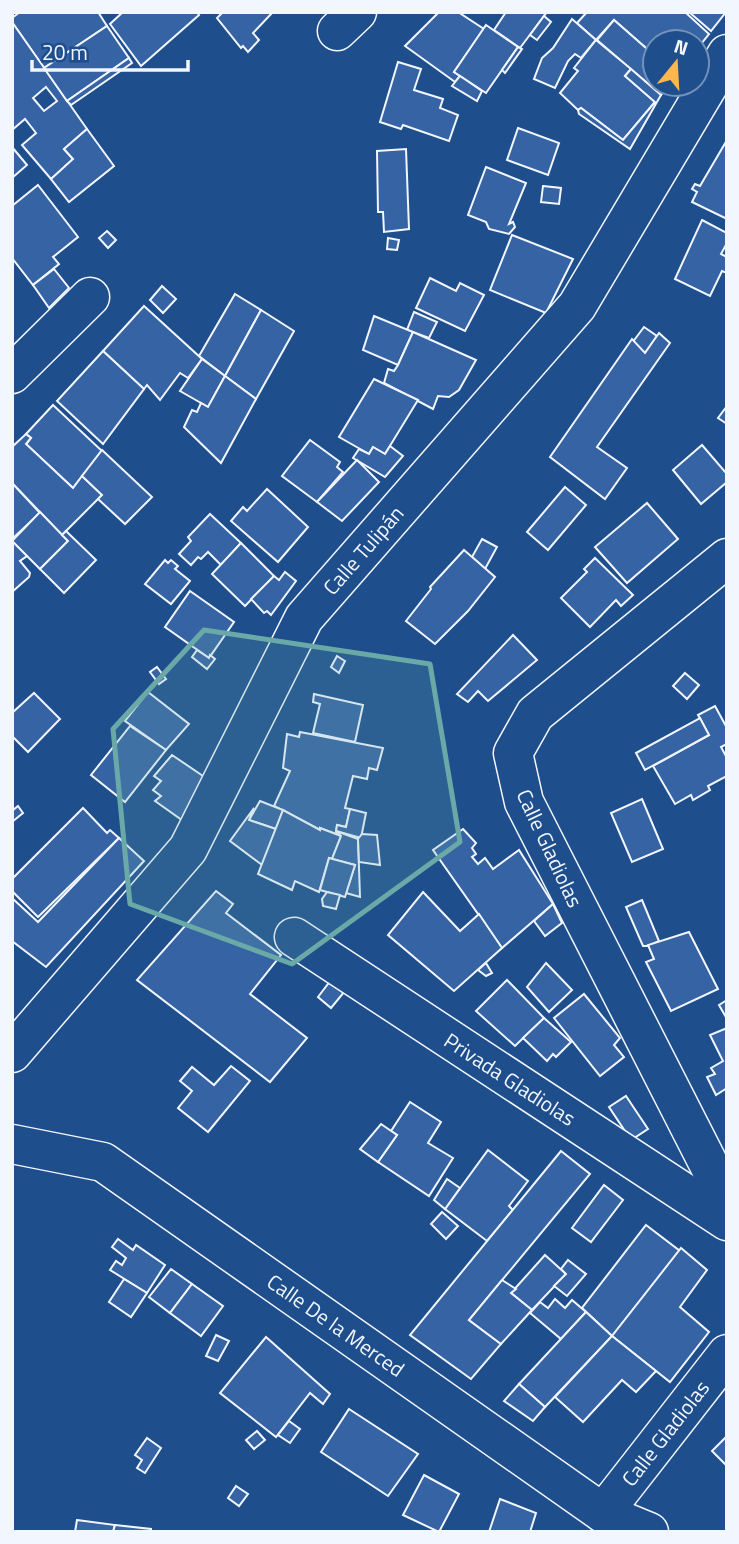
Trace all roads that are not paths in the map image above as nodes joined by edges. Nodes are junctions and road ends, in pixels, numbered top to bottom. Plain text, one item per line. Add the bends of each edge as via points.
1 (727, 54) edge
2 (90, 297) dead end
3 (12, 374) edge
4 (727, 558) edge
5 (293, 937) dead end
6 (12, 1053) edge
7 (12, 1144) edge
8 (727, 1200) edge
9 (727, 1221) edge
10 (727, 1354) edge
11 (603, 1513) junction
12 (649, 1532) edge

1 - 6 street, Calle Tulipán via 576,306 304,618 188,849
2 - 3 street
4 - 8 street, Calle Gladiolas via 535,714 513,753 524,802
5 - 9 street, Privada Gladiolas
7 - 11 street, Calle De la Merced via 103,1162
10 - 11 street, Calle Gladiolas
11 - 12 street, Calle De la Merced

